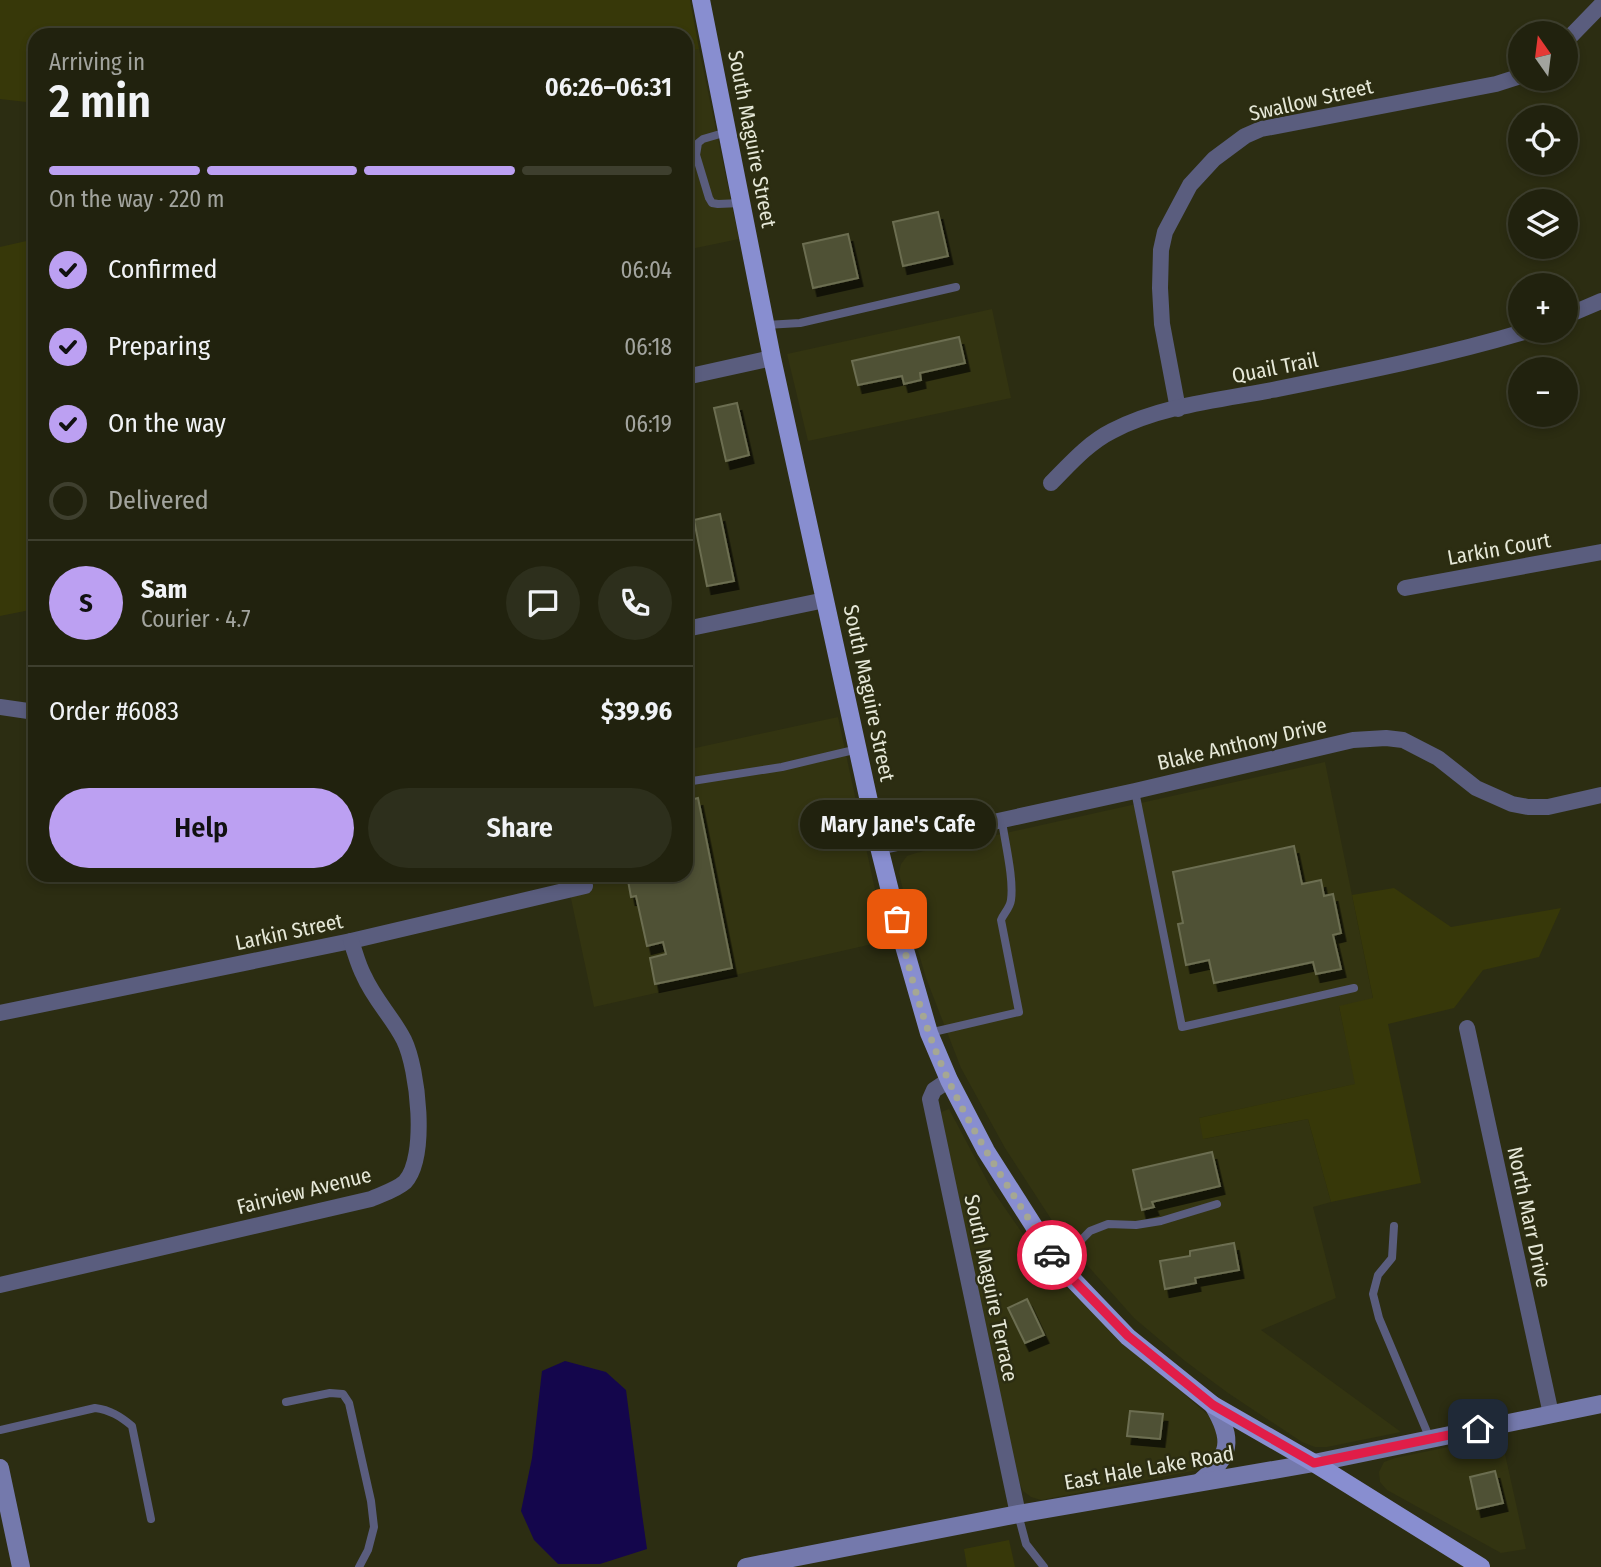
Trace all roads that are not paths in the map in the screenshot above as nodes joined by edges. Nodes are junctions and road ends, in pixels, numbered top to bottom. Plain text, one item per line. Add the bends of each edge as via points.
1 (701, 0) edge
2 (1601, 5) edge
3 (1578, 29) edge
4 (1508, 80) edge
5 (727, 132) junction
6 (741, 203) junction
7 (956, 287) dead end
8 (1601, 301) edge
9 (1578, 311) edge
10 (766, 325) junction
11 (1508, 336) edge
12 (772, 358) junction
13 (693, 375) edge
14 (1178, 409) junction
15 (1051, 483) dead end
16 (1601, 552) edge
17 (1405, 588) dead end
18 (825, 600) junction
19 (693, 628) edge
20 (0, 707) edge
21 (28, 711) edge
22 (859, 748) junction
23 (693, 781) edge
24 (1135, 790) junction
25 (1601, 795) edge
26 (1002, 821) junction
27 (879, 847) junction
28 (582, 882) edge
29 (351, 941) junction
30 (1354, 988) dead end
31 (0, 1013) edge
32 (1467, 1028) dead end
33 (929, 1033) junction
34 (949, 1080) junction
35 (1217, 1204) dead end
36 (1394, 1226) dead end
37 (1058, 1264) junction
38 (0, 1285) edge
39 (286, 1402) dead end
40 (1601, 1404) edge
41 (1213, 1405) junction
42 (1550, 1414) junction
43 (0, 1430) edge
44 (1430, 1439) junction
45 (1314, 1463) junction
46 (0, 1468) edge
47 (1200, 1482) junction
48 (1018, 1514) junction
49 (151, 1519) dead end
50 (21, 1567) edge
51 (359, 1567) edge
52 (746, 1567) edge
53 (1044, 1567) edge
54 (1481, 1567) edge

1 - 5 main road, South Maguire Street
2 - 3 street
4 - 14 street, Swallow Street via 1261,129 1214,159 1190,185 1165,232 1161,250 1162,324
5 - 6 main road, South Maguire Street
5 - 6 lane via 703,139 696,155 712,203
6 - 10 main road, South Maguire Street
7 - 10 lane via 800,323
8 - 9 street
10 - 12 main road, South Maguire Street
11 - 14 street, Quail Trail
12 - 13 street
12 - 18 main road, South Maguire Street
14 - 15 street, Quail Trail via 1108,433
16 - 17 street, Larkin Court
18 - 19 street
18 - 22 main road, South Maguire Street
20 - 21 street
22 - 23 lane via 782,767
22 - 27 main road, South Maguire Street
24 - 25 street, Blake Anthony Drive via 1353,740 1386,738 1403,740 1438,758 1476,788 1512,804 1548,807
24 - 26 street, Blake Anthony Drive
24 - 30 lane via 1182,1027
26 - 27 street, Blake Anthony Drive
26 - 33 lane via 1011,899 1001,920 1019,1012
27 - 33 main road, South Maguire Street
28 - 29 street, Larkin Street
29 - 31 street, Larkin Street
29 - 38 street, Fairview Avenue via 364,977 404,1041 414,1067 417,1147 405,1182 371,1199
32 - 42 street, North Marr Drive
33 - 34 main road, South Maguire Street
34 - 37 main road, South Maguire Street via 986,1150
34 - 48 street, South Maguire Terrace via 934,1090 930,1099
35 - 37 lane via 1161,1222 1108,1224 1090,1231
36 - 44 lane via 1392,1258 1378,1275 1373,1294
37 - 41 main road, South Maguire Street via 1128,1336
39 - 51 lane via 330,1393 343,1394 349,1403 374,1527
40 - 42 main road, East Hale Lake Road
41 - 45 main road, South Maguire Street
41 - 47 main road via 1224,1422 1226,1450 1220,1465
42 - 44 main road, East Hale Lake Road
43 - 49 lane via 95,1408 121,1416 132,1426
44 - 45 main road, East Hale Lake Road
45 - 47 main road, East Hale Lake Road
45 - 54 main road, South Maguire Street
46 - 50 main road
47 - 48 main road, East Hale Lake Road
48 - 52 main road, East Hale Lake Road
48 - 53 lane via 1026,1544

